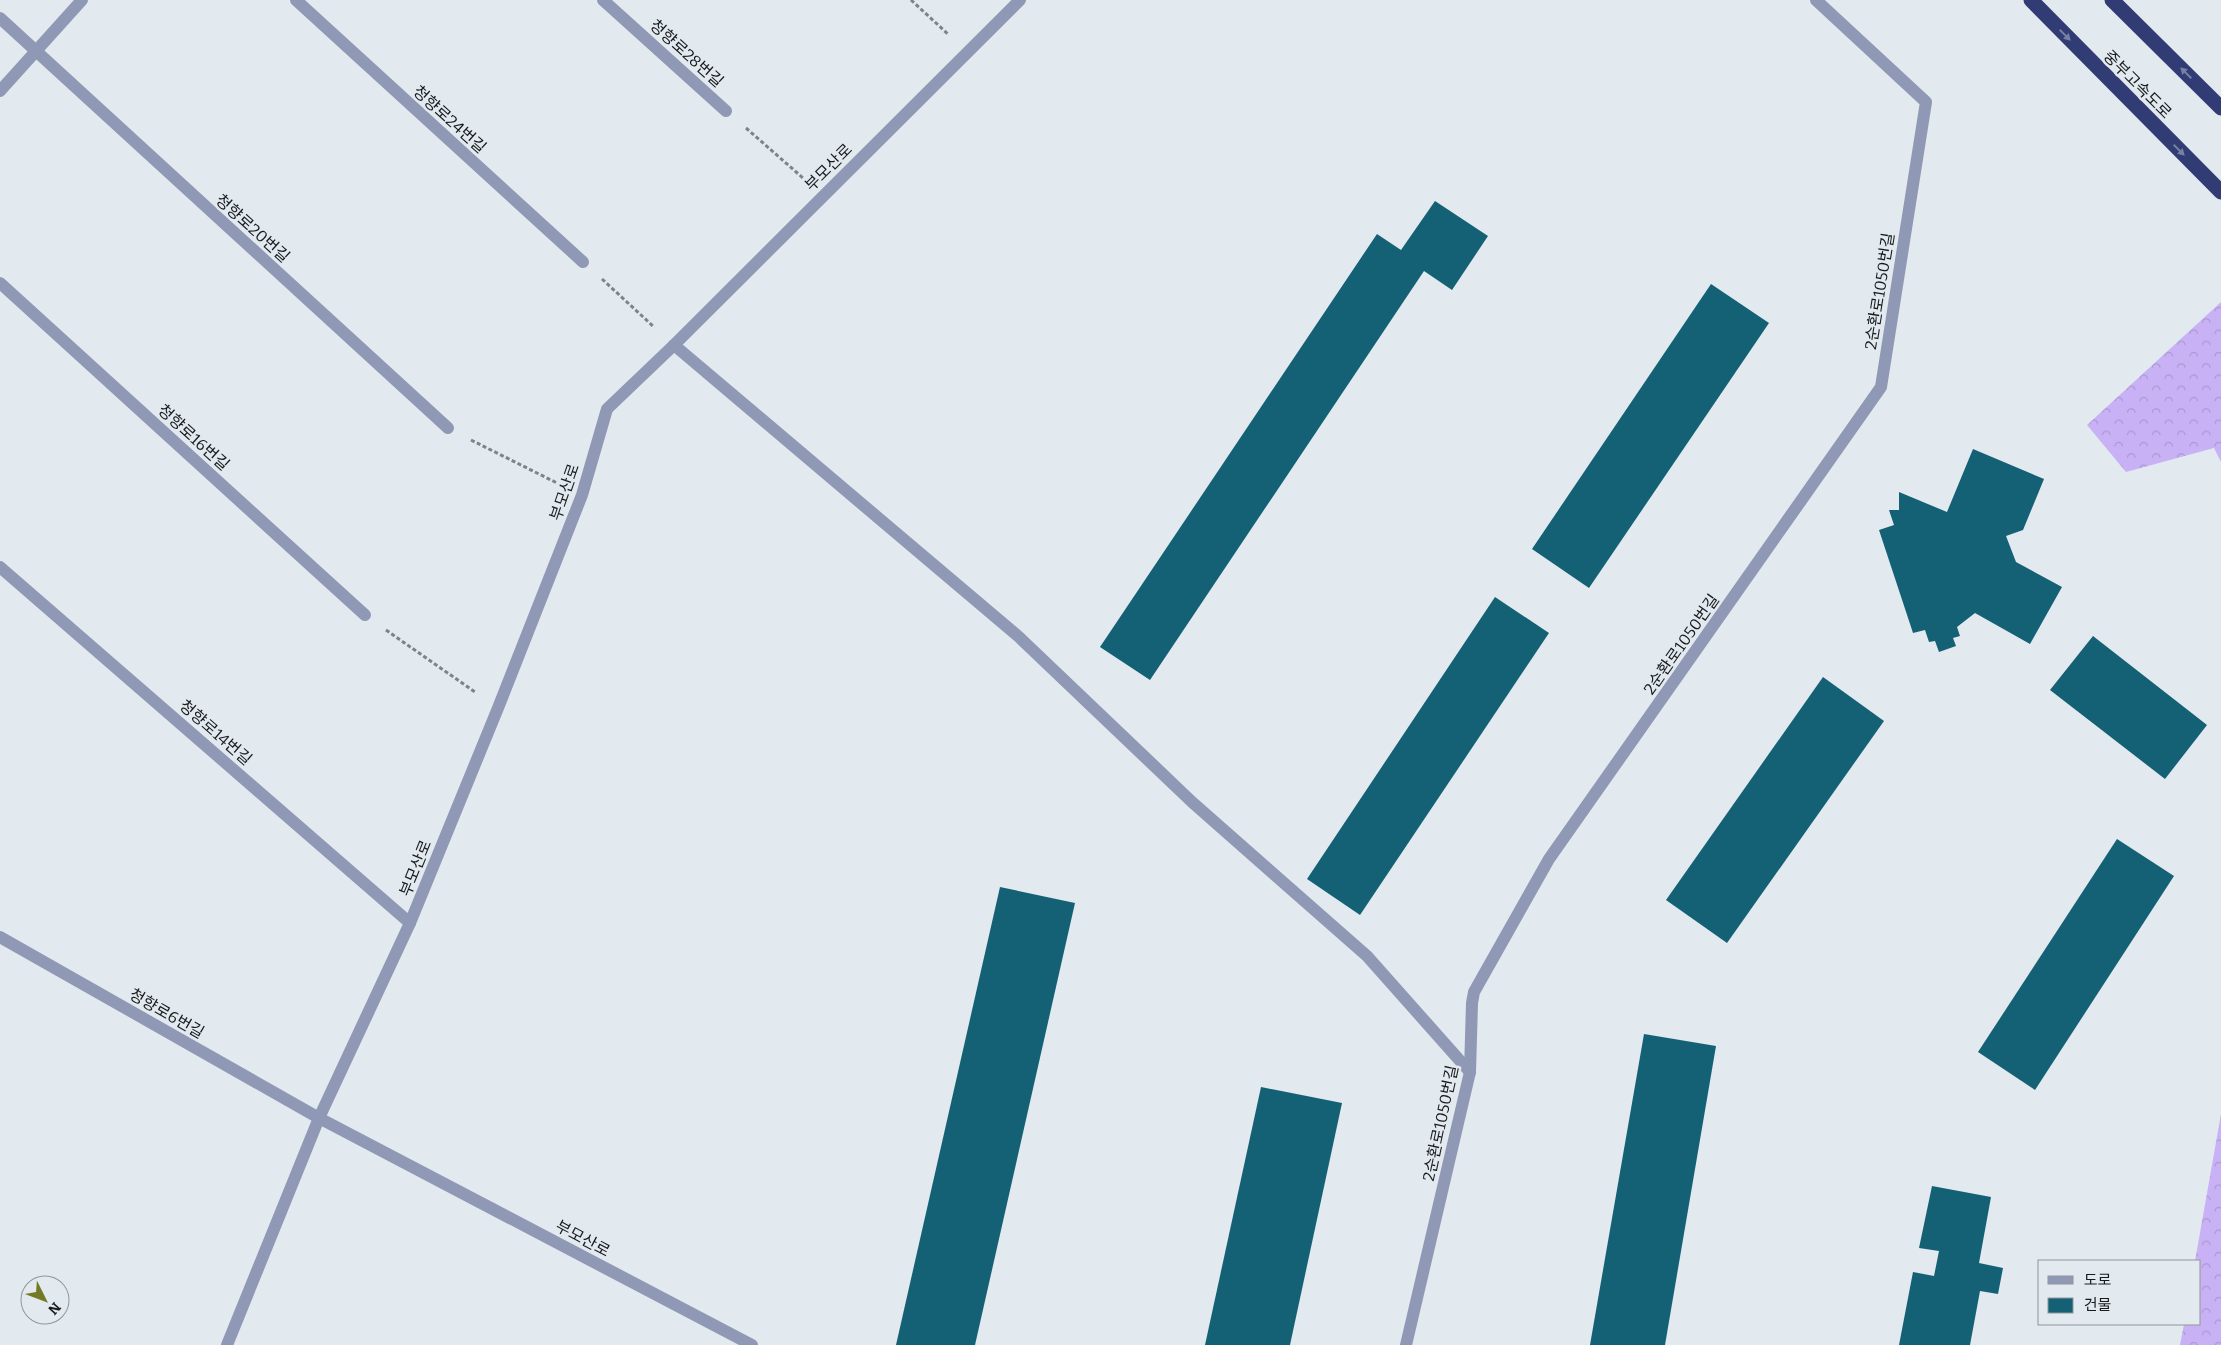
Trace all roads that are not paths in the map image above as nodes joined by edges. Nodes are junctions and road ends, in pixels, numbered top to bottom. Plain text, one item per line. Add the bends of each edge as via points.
1 (82, 0) edge
2 (296, 0) edge
3 (603, 0) edge
4 (1020, 0) edge
5 (1816, 0) edge
6 (2031, 0) edge
7 (2112, 0) edge
8 (0, 18) edge
9 (36, 51) junction
10 (0, 91) edge
11 (2221, 108) edge
12 (726, 111) road end
13 (2221, 192) edge
14 (583, 262) road end
15 (0, 282) edge
16 (674, 345) junction
17 (448, 428) road end
18 (0, 567) edge
19 (365, 615) road end
20 (410, 923) junction
21 (0, 937) edge
22 (1470, 1072) junction
23 (319, 1118) junction
24 (227, 1345) edge
25 (752, 1345) edge
26 (1406, 1345) edge

1 - 9 street
2 - 14 street, 청향로24번길
3 - 12 street, 청향로28번길
4 - 16 street, 부모산로
5 - 22 street, 2순환로1050번길 via 1926,102 1881,387 1549,859 1474,992
6 -> 13 highway, 중부고속도로
11 -> 7 highway
8 - 9 street, 청향로20번길
9 - 10 street
9 - 17 street, 청향로20번길
15 - 19 street, 청향로16번길
16 - 20 street, 부모산로 via 608,409 582,495
16 - 22 street via 1019,637 1192,802 1367,956
18 - 20 street, 청향로14번길
20 - 23 street, 부모산로
21 - 23 street, 청향로6번길
22 - 26 street, 2순환로1050번길
23 - 24 street, 부모산로
23 - 25 street, 부모산로

